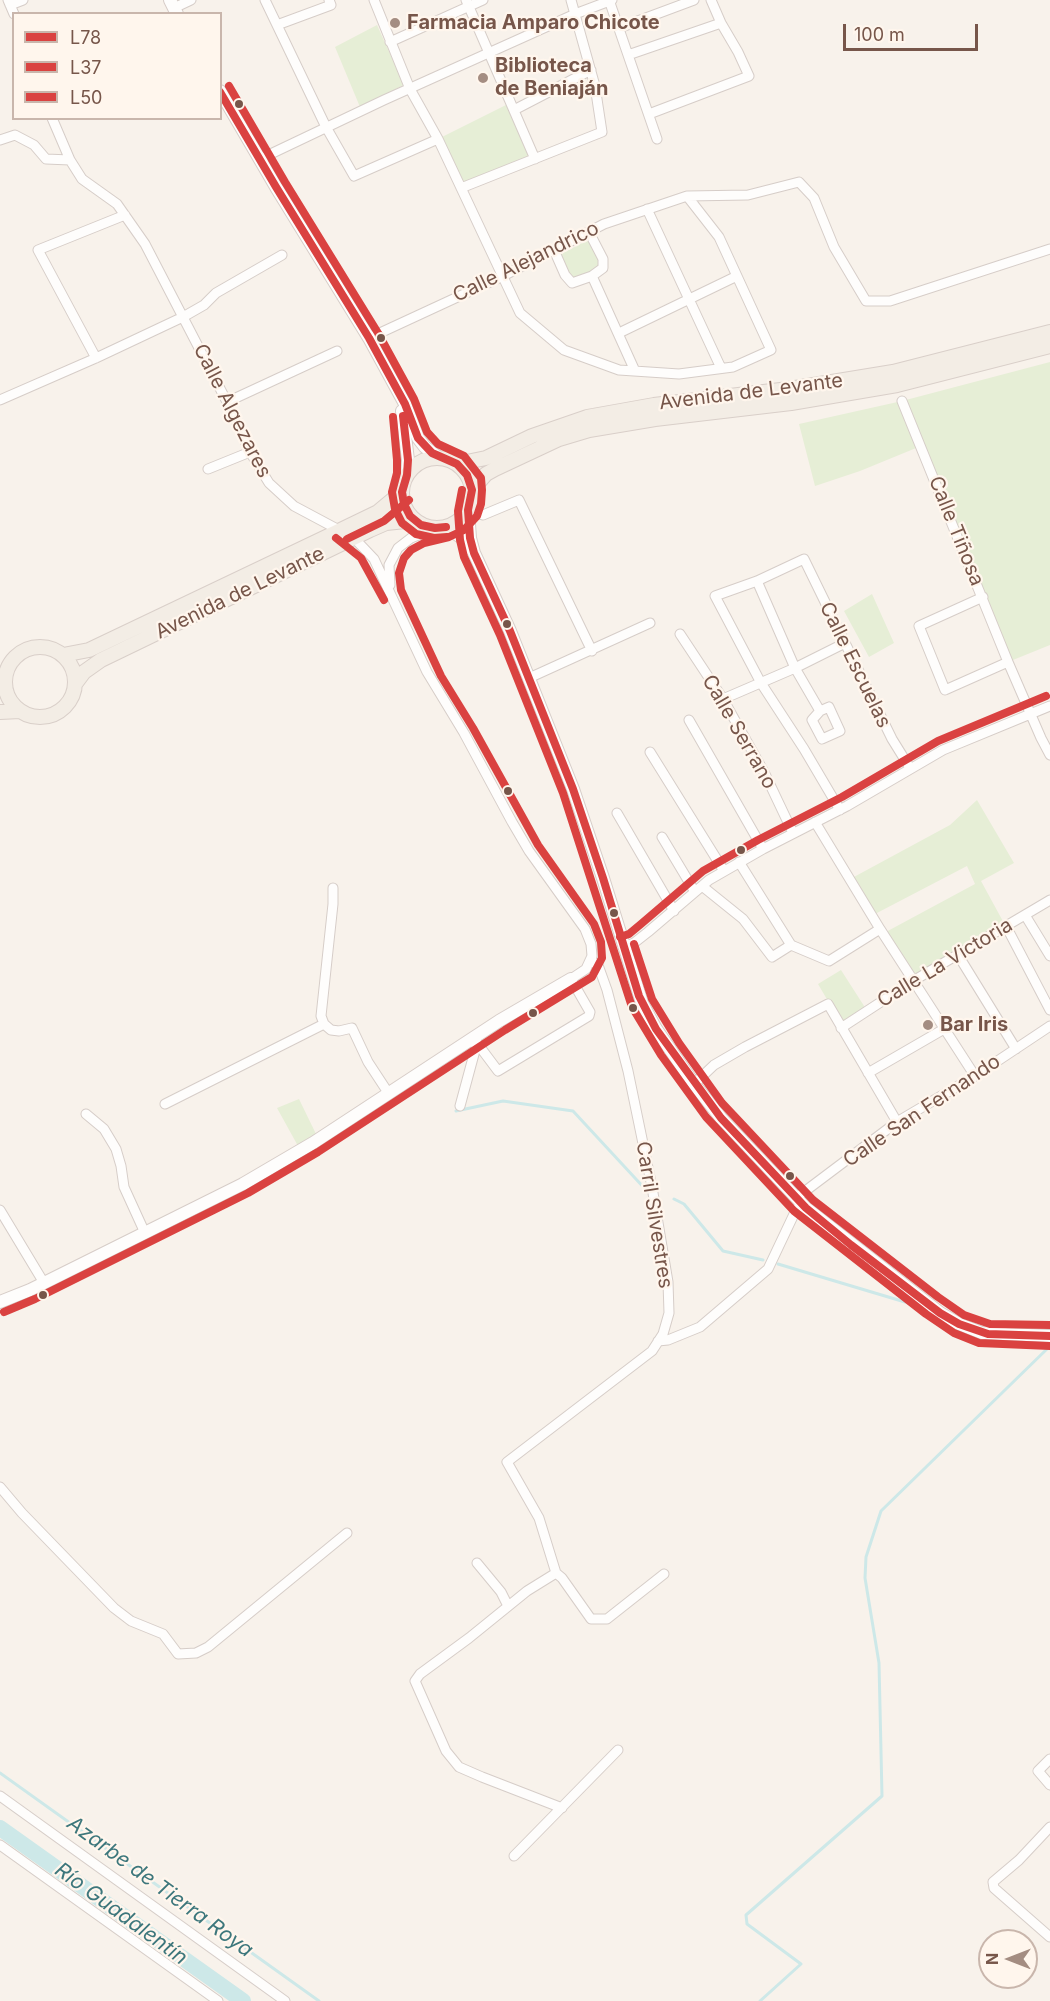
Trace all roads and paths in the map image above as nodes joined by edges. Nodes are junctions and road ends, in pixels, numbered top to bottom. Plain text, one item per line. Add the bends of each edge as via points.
1 (23, 0) edge
2 (191, 0) edge
3 (265, 0) edge
4 (329, 0) edge
5 (374, 0) edge
6 (483, 0) edge
7 (571, 0) edge
8 (610, 0) edge
9 (694, 0) edge
10 (711, 0) edge
11 (467, 3) edge
12 (11, 7) edge
13 (174, 7) edge
14 (574, 14) junction
15 (721, 23) junction
16 (277, 25) junction
17 (619, 28) junction
18 (390, 42) junction
19 (490, 53) junction
20 (628, 55) junction
21 (591, 70) junction
22 (410, 88) junction
23 (222, 93) edge
24 (514, 110) junction
25 (649, 114) junction
26 (53, 120) edge
27 (326, 127) junction
28 (0, 139) edge
29 (438, 139) junction
30 (657, 139) dead end
31 (260, 159) junction
32 (536, 159) junction
33 (70, 160) junction
34 (461, 188) junction
35 (687, 196) junction
36 (647, 209) junction
37 (125, 215) junction
38 (589, 232) junction
39 (1050, 249) edge
40 (554, 250) junction
41 (282, 255) dead end
42 (503, 276) junction
43 (592, 276) junction
44 (737, 276) junction
45 (690, 300) junction
46 (183, 317) junction
47 (1050, 332) edge
48 (619, 333) junction
49 (369, 338) junction
50 (1050, 346) edge
51 (337, 351) dead end
52 (96, 358) junction
53 (721, 368) junction
54 (635, 371) junction
55 (398, 393) junction
56 (0, 400) edge
57 (902, 400) dead end
58 (227, 402) junction
59 (250, 452) junction
60 (439, 458) junction
61 (457, 464) junction
62 (207, 470) dead end
63 (407, 475) junction
64 (402, 492) junction
65 (470, 501) junction
66 (415, 520) junction
67 (441, 528) junction
68 (342, 530) junction
69 (354, 538) junction
70 (474, 553) junction
71 (757, 581) junction
72 (392, 593) junction
73 (983, 597) junction
74 (650, 623) dead end
75 (680, 634) dead end
76 (845, 643) junction
77 (592, 651) junction
78 (63, 655) junction
79 (1008, 662) junction
80 (795, 668) junction
81 (529, 678) junction
82 (2, 683) edge
83 (761, 683) junction
84 (75, 684) junction
85 (723, 699) junction
86 (1050, 706) edge
87 (20, 711) junction
88 (820, 711) dead end
89 (0, 712) edge
90 (1030, 714) junction
91 (689, 720) dead end
92 (650, 752) dead end
93 (1050, 755) edge
94 (910, 768) junction
95 (840, 810) junction
96 (617, 813) dead end
97 (815, 822) junction
98 (793, 833) junction
99 (662, 837) dead end
100 (763, 849) junction
101 (739, 862) junction
102 (724, 871) junction
103 (333, 888) dead end
104 (698, 889) junction
105 (1050, 900) edge
106 (674, 911) junction
107 (1025, 915) junction
108 (1006, 926) junction
109 (880, 929) junction
110 (791, 945) junction
111 (624, 947) junction
112 (958, 955) junction
113 (1050, 956) edge
114 (591, 961) junction
115 (571, 979) junction
116 (913, 981) junction
117 (1050, 1010) edge
118 (324, 1024) junction
119 (1050, 1026) edge
120 (841, 1028) junction
121 (944, 1029) junction
122 (475, 1040) junction
123 (1016, 1048) junction
124 (868, 1073) junction
125 (975, 1076) junction
126 (694, 1084) junction
127 (389, 1094) junction
128 (165, 1104) dead end
129 (460, 1106) dead end
130 (86, 1114) dead end
131 (897, 1122) junction
132 (799, 1200) junction
133 (0, 1210) edge
134 (145, 1233) junction
135 (44, 1283) junction
136 (0, 1302) edge
137 (1050, 1336) edge
138 (658, 1341) junction
139 (0, 1487) edge
140 (347, 1533) dead end
141 (477, 1563) dead end
142 (556, 1573) junction
143 (664, 1574) dead end
144 (508, 1606) junction
145 (618, 1750) dead end
146 (1050, 1759) edge
147 (1050, 1785) edge
148 (0, 1796) edge
149 (562, 1808) junction
150 (1050, 1827) edge
151 (0, 1845) edge
152 (514, 1856) dead end
153 (1050, 1937) edge
154 (218, 2001) edge
155 (285, 2001) edge

1 - 12 street
2 - 13 street
3 - 16 street
4 - 16 street via 331,5
5 - 18 street
6 - 11 street
7 - 14 street
8 - 14 street
8 - 17 street
9 - 17 street
10 - 15 street
11 - 18 street
11 - 19 street
14 - 19 street
14 - 21 street
15 - 20 street
15 - 25 street via 748,76
16 - 27 street
17 - 20 street
18 - 22 street
19 - 22 street
19 - 24 street
20 - 25 street
21 - 24 street
21 - 32 street via 602,132
22 - 27 street
22 - 29 street
23 - 31 main road
24 - 32 street
25 - 30 street
26 - 33 street, Calle Algezares
27 - 29 street via 354,176
27 - 31 street
28 - 33 street via 15,135 34,145 45,159
29 - 34 street
31 - 49 main road
32 - 34 street
33 - 37 street, Calle Algezares via 82,179 117,204
34 - 42 street
35 - 36 street, Calle Alejandrico
35 - 39 street, Calle Alejandrico via 748,195 799,182 814,198 834,247 866,301 890,301
35 - 44 street via 719,237
36 - 38 street, Calle Alejandrico
36 - 45 street
37 - 46 street, Calle Algezares via 145,243
37 - 52 street via 38,250
38 - 40 street, Calle Alejandrico
38 - 43 street via 603,259 603,268
40 - 42 street, Calle Alejandrico
40 - 43 street via 572,283
41 - 46 street
42 - 49 street, Calle Alejandrico
42 - 54 street via 520,313 564,350 619,370
43 - 48 street
44 - 45 street
44 - 53 street via 771,350 733,367
45 - 48 street
45 - 53 street
46 - 52 street
46 - 58 street, Calle Algezares
47 - 61 main road, Avenida de Levante via 893,372 586,417 543,431 486,458
48 - 54 street
49 - 55 main road
50 - 65 main road, Avenida de Levante via 874,389 589,430 559,439 486,474
51 - 58 street
52 - 56 street
53 - 54 street via 679,374
55 - 60 main road via 418,438
55 - 63 main road
57 - 73 street, Calle Tiñosa
58 - 59 street, Calle Algezares
59 - 62 street
59 - 68 street, Calle Algezares via 281,496 310,516
60 - 61 main road
60 - 63 main road via 421,462
61 - 65 main road via 467,475
63 - 64 main road
64 - 66 main road via 404,504
64 - 68 main road, Avenida de Levante via 378,512
65 - 67 main road via 459,521
65 - 70 main road
65 - 77 street via 474,512 483,515 519,500
66 - 67 main road via 421,525
66 - 69 main road, Avenida de Levante via 386,523
67 - 70 main road via 465,540
67 - 72 street via 411,538 395,553 388,572
68 - 69 street, Calle Algezares
68 - 78 main road, Avenida de Levante via 89,650
69 - 72 street, Calle Algezares via 374,559
69 - 84 main road, Avenida de Levante via 101,660
70 - 81 main road
71 - 76 street, Calle Escuelas via 804,559
71 - 80 street
71 - 83 street via 715,597
72 - 114 street, Calle Algezares via 432,681 512,822 585,930 592,950
73 - 79 street, Calle Tiñosa
73 - 79 street via 919,626 945,690
74 - 77 street
75 - 85 street, Calle Serrano
76 - 80 street
76 - 94 street, Calle Escuelas via 892,740
77 - 81 street
78 - 82 main road via 45,646 26,649 10,662
78 - 84 main road via 71,665
79 - 90 street, Calle Tiñosa
80 - 83 street
80 - 88 street
81 - 111 main road via 580,811
82 - 87 main road
83 - 85 street
83 - 95 street
84 - 87 main road via 69,701 55,713 37,717
85 - 98 street, Calle Serrano
86 - 90 street
87 - 89 main road
90 - 93 street, Calle Tiñosa
90 - 94 street via 951,746
91 - 100 street
92 - 102 street
94 - 95 street
95 - 97 street
96 - 106 street
97 - 98 street
97 - 109 street
98 - 100 street
99 - 104 street
100 - 101 street
101 - 102 street
101 - 110 street
102 - 104 street
103 - 118 street via 321,1016
104 - 106 street
104 - 110 street via 742,920 772,957
105 - 107 street, Calle La Victoria
106 - 111 street via 639,940
107 - 108 street, Calle La Victoria
107 - 113 street
108 - 112 street, Calle La Victoria
108 - 117 street
109 - 110 street via 829,961
109 - 116 street
111 - 126 main road via 645,1011
112 - 116 street, Calle La Victoria
112 - 123 street
114 - 115 street
114 - 138 street, Carril Silvestres via 598,965 613,1010 652,1187 668,1282 669,1313
115 - 122 main road
115 - 122 street via 589,1016 498,1071
116 - 120 street, Calle La Victoria
116 - 121 street
118 - 127 street via 331,1030 352,1028
118 - 128 street
119 - 123 street, Calle San Fernando
120 - 124 street
120 - 126 street via 828,1004 714,1065
121 - 124 street
121 - 125 street
122 - 127 main road
122 - 129 street
123 - 125 street, Calle San Fernando
124 - 131 street
125 - 131 street, Calle San Fernando
126 - 132 main road
127 - 134 main road via 243,1184
130 - 134 street via 104,1129 116,1149 124,1187
131 - 132 street, Calle San Fernando
132 - 137 main road via 851,1245 959,1324 988,1334
132 - 138 street via 768,1269 700,1327
133 - 135 street
134 - 135 main road
135 - 136 main road
138 - 142 street, Carril Silvestres via 652,1351 507,1462 539,1518
139 - 140 street via 114,1608 132,1621 163,1634 178,1654 196,1653 208,1647
141 - 144 street
142 - 143 street via 591,1619 607,1619
142 - 144 street
144 - 149 street via 415,1680 446,1751 459,1767
145 - 149 street
146 - 147 street via 1038,1771
148 - 155 street
149 - 152 street
150 - 153 street via 993,1882 994,1888
151 - 154 street

